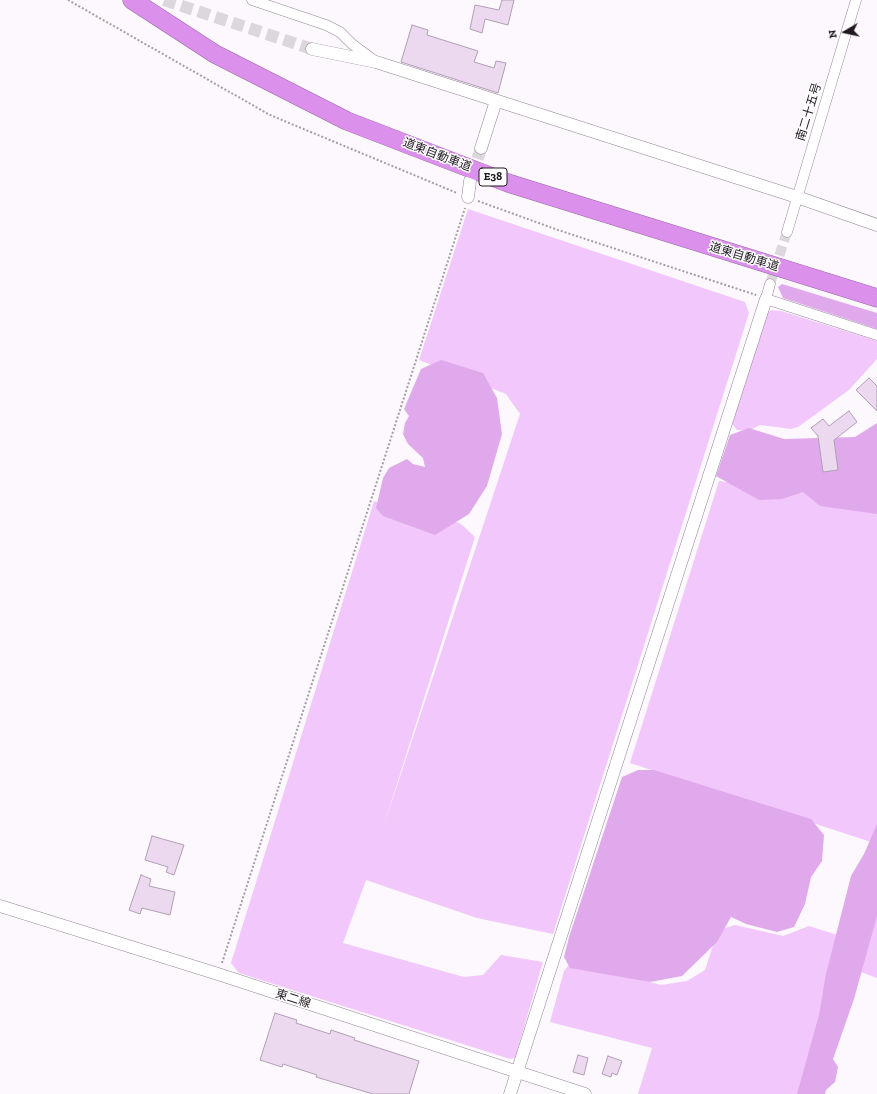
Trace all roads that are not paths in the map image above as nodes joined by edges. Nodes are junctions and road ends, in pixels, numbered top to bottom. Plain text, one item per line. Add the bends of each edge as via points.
1 (132, 0) edge
2 (252, 0) edge
3 (856, 0) edge
4 (312, 49) tunnel mouth
5 (376, 62) junction
6 (496, 101) junction
7 (481, 148) tunnel mouth
8 (470, 181) tunnel mouth
9 (468, 197) road end
10 (797, 197) junction
11 (877, 225) edge
12 (787, 232) tunnel mouth
13 (770, 284) tunnel mouth
14 (877, 298) edge
15 (766, 299) junction
16 (877, 334) edge
17 (0, 906) edge
18 (517, 1073) junction
19 (510, 1094) edge
20 (585, 1094) edge

1 - 14 highway, 道東自動車道 / E38 via 215,54 347,121 508,183
2 - 5 street via 340,32
3 - 10 street, 南二十五号
4 - 5 street
5 - 6 street
6 - 7 street
6 - 10 street
8 - 9 street
10 - 11 street
10 - 12 street, 南二十五号
13 - 15 street
15 - 16 street
15 - 18 street
17 - 18 street, 東二線 via 218,974
18 - 19 street
18 - 20 street, 東二線

